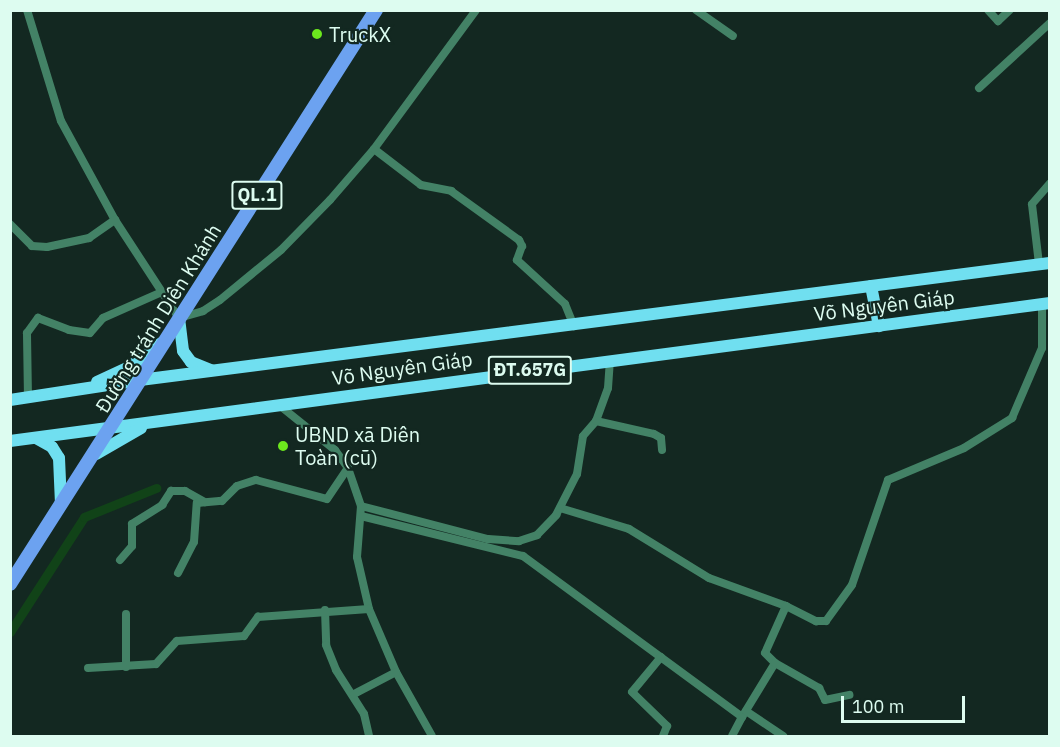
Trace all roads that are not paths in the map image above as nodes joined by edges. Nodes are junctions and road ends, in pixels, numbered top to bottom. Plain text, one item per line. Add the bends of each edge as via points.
1 (27, 10) edge
2 (376, 10) edge
3 (476, 10) edge
4 (696, 10) edge
5 (988, 10) edge
6 (1010, 10) edge
7 (1050, 22) edge
8 (734, 36) dead end
9 (979, 88) dead end
10 (374, 149) junction
11 (1050, 183) edge
12 (115, 220) junction
13 (10, 224) edge
14 (1044, 264) edge
15 (872, 286) junction
16 (162, 292) junction
17 (1046, 303) edge
18 (179, 318) junction
19 (574, 326) junction
20 (879, 326) junction
21 (168, 336) junction
22 (610, 360) junction
23 (218, 371) junction
24 (140, 380) junction
25 (73, 391) junction
26 (28, 398) junction
27 (10, 400) edge
28 (279, 405) junction
29 (154, 422) junction
30 (596, 422) junction
31 (113, 428) junction
32 (34, 438) junction
33 (10, 441) edge
34 (662, 450) dead end
35 (96, 454) junction
36 (348, 468) junction
37 (205, 502) junction
38 (361, 506) junction
39 (61, 508) junction
40 (560, 508) junction
41 (361, 516) junction
42 (120, 560) dead end
43 (178, 573) dead end
44 (10, 584) edge
45 (786, 606) junction
46 (369, 609) junction
47 (325, 610) junction
48 (126, 614) dead end
49 (661, 657) junction
50 (775, 663) junction
51 (126, 667) junction
52 (88, 668) dead end
53 (396, 672) junction
54 (354, 694) junction
55 (849, 695) dead end
56 (744, 714) junction
57 (369, 736) edge
58 (432, 736) edge
59 (663, 736) edge
60 (732, 736) edge
61 (783, 736) edge

1 - 12 street via 61,121
2 - 18 highway, Đường tránh Diên Khánh / QL.1
3 - 10 street
4 - 8 street
5 - 6 street via 998,21
7 - 9 street
10 - 18 street via 281,250 220,300 203,311
10 - 19 street via 421,185 451,191 519,240 522,246 517,260 562,300
11 - 14 street via 1032,204
12 - 13 street via 89,238 47,247 32,246
12 - 16 street
14 - 15 main road, Võ Nguyên Giáp / ĐT.657G
15 - 19 main road, Võ Nguyên Giáp / ĐT.657G
15 - 20 main road
16 - 18 street
16 - 26 street via 103,318 90,333 38,318 27,333
17 - 20 main road, Võ Nguyên Giáp / ĐT.657G
17 - 45 street via 1042,348 1012,418 964,448 888,480 852,585 826,621 816,621
18 - 21 highway, Đường tránh Diên Khánh / QL.1
18 - 23 main road via 180,342 188,358 198,366
19 - 23 main road, Võ Nguyên Giáp / ĐT.657G
20 - 22 main road, Võ Nguyên Giáp / ĐT.657G
21 - 24 highway, Đường tránh Diên Khánh / QL.1
21 - 25 main road via 131,366
22 - 28 main road, Võ Nguyên Giáp / ĐT.657G
22 - 30 street via 608,388
23 - 24 main road, Võ Nguyên Giáp / ĐT.657G
24 - 25 main road, Võ Nguyên Giáp / ĐT.657G
24 - 31 highway, Đường tránh Diên Khánh / QL.1
25 - 26 main road, Võ Nguyên Giáp / ĐT.657G
26 - 27 main road, Võ Nguyên Giáp / ĐT.657G
28 - 29 main road, Võ Nguyên Giáp / ĐT.657G
28 - 36 street via 335,450
29 - 31 main road, Võ Nguyên Giáp / ĐT.657G
29 - 35 main road
30 - 34 street via 654,434 661,438
30 - 40 street via 582,436 579,467
31 - 32 main road, Võ Nguyên Giáp / ĐT.657G
31 - 35 highway, Đường tránh Diên Khánh / QL.1
32 - 33 main road, Võ Nguyên Giáp / ĐT.657G
32 - 39 main road via 52,447 59,458
35 - 39 highway, Đường tránh Diên Khánh / QL.1
36 - 37 street via 327,499 256,480 237,486 226,500
36 - 38 street
37 - 42 street via 179,489 171,491 162,505 132,524 132,546
37 - 43 street via 196,504 194,542
38 - 40 street via 467,535 507,541 537,535
38 - 41 street
39 - 44 highway, Đường tránh Diên Khánh / QL.1
40 - 45 street via 629,529 709,578
41 - 46 street via 357,557
41 - 49 street via 517,553
45 - 50 street via 765,653
46 - 47 street
46 - 53 street
47 - 51 street via 258,617 244,636 180,640 160,663
47 - 54 street via 326,645 336,670
48 - 51 street
49 - 56 street
49 - 59 street via 632,692 667,726
50 - 55 street via 819,688 825,700
50 - 56 street
51 - 52 street
53 - 54 street
53 - 58 street
54 - 57 street
56 - 60 street
56 - 61 street

